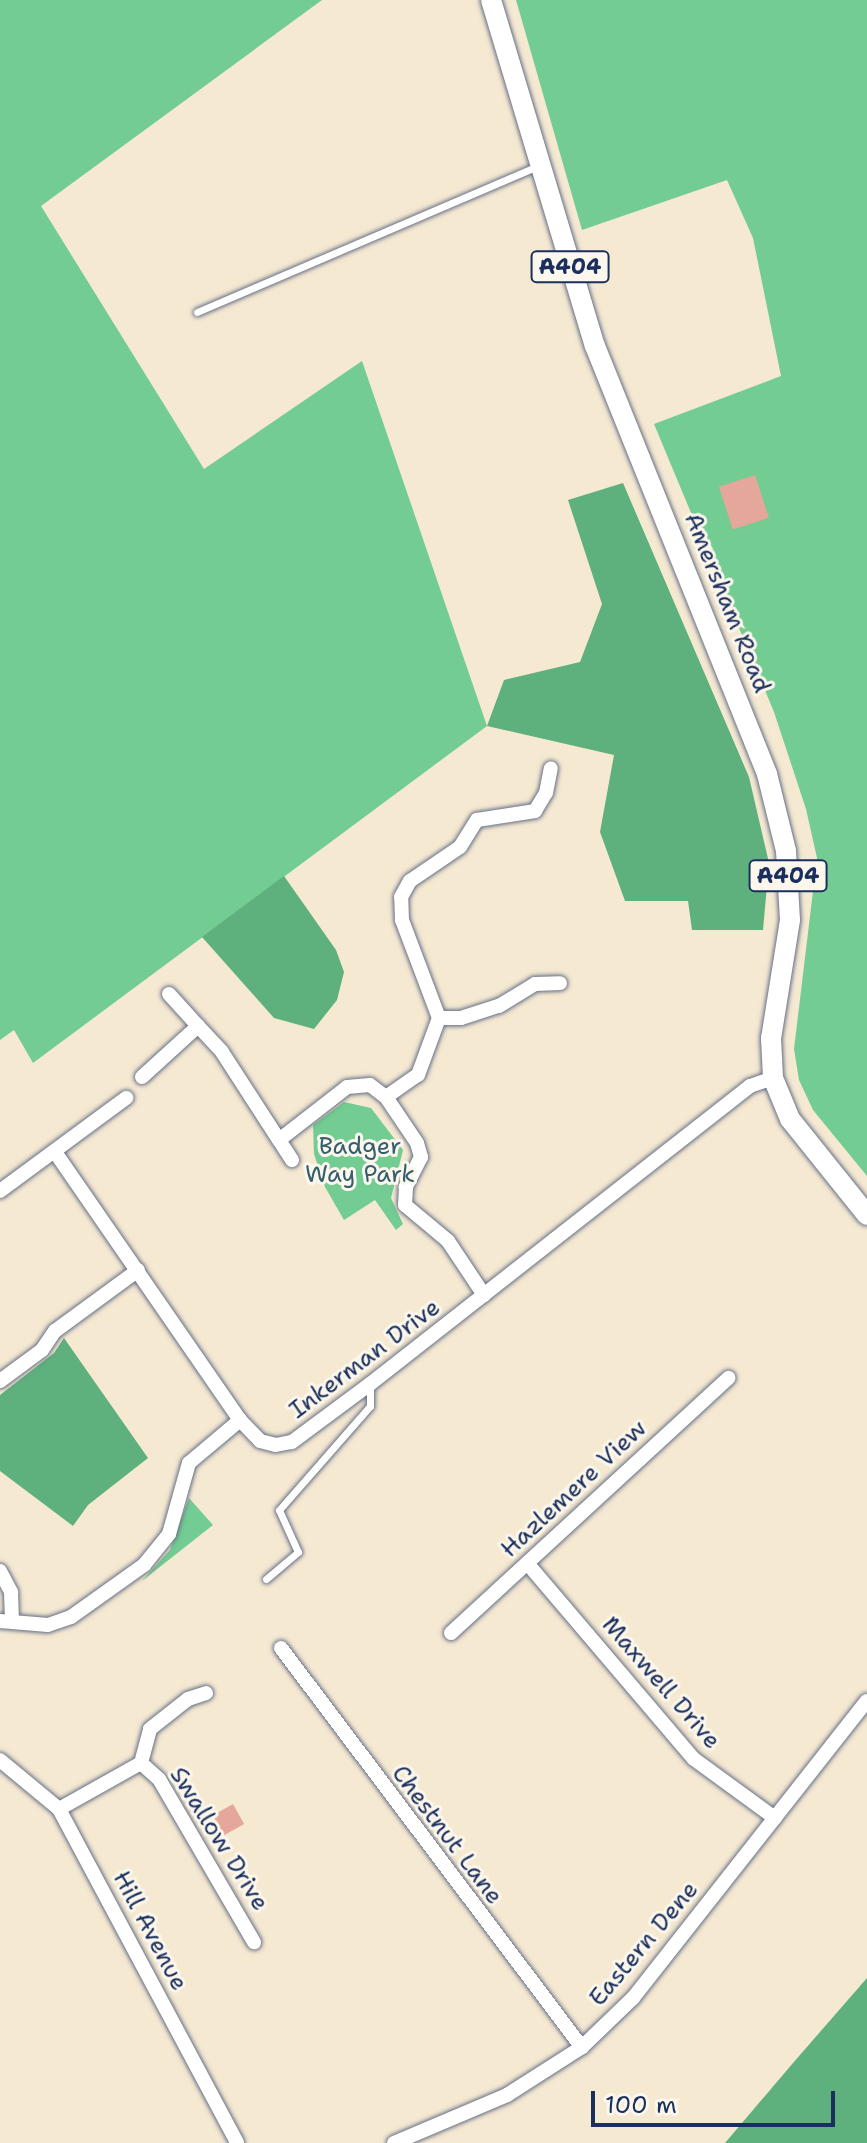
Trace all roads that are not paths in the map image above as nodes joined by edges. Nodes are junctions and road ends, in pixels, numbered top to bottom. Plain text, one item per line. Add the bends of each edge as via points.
1 (491, 0) edge
2 (538, 166) junction
3 (197, 312) dead end
4 (551, 768) dead end
5 (560, 983) dead end
6 (169, 994) dead end
7 (439, 1018) junction
8 (198, 1026) junction
9 (142, 1077) dead end
10 (773, 1078) junction
11 (386, 1097) junction
12 (126, 1098) dead end
13 (279, 1140) junction
14 (55, 1152) junction
15 (292, 1160) dead end
16 (0, 1191) edge
17 (867, 1215) edge
18 (138, 1270) junction
19 (484, 1295) junction
20 (728, 1378) dead end
21 (0, 1381) edge
22 (370, 1384) junction
23 (240, 1420) junction
24 (527, 1563) junction
25 (0, 1571) edge
26 (266, 1579) dead end
27 (6, 1621) edge
28 (451, 1633) dead end
29 (281, 1648) dead end
30 (206, 1693) dead end
31 (867, 1701) edge
32 (0, 1760) edge
33 (141, 1763) junction
34 (59, 1809) junction
35 (775, 1818) junction
36 (254, 1942) dead end
37 (582, 2047) junction
38 (237, 2143) edge
39 (394, 2143) edge

1 - 2 main road, Amersham Road / A404
2 - 3 lane
2 - 10 main road, Amersham Road / A404 via 595,346 767,774 786,851 790,920 771,1038
4 - 7 street via 546,793 535,811 477,820 460,847 410,881 401,897 402,920
5 - 7 street via 535,984 499,1006 461,1018
6 - 8 street
7 - 11 street via 418,1075
8 - 9 street
8 - 13 street via 222,1052
10 - 17 main road, Amersham Road / A404 via 790,1119
10 - 19 street, Inkerman Drive via 750,1086
11 - 13 street via 356,1083
11 - 19 street via 421,1157 406,1187 405,1205 448,1241
12 - 14 street
13 - 15 street
14 - 16 street
14 - 18 street, Inkerman Drive
18 - 21 street via 55,1331 42,1350
18 - 23 street, Inkerman Drive
19 - 22 street, Inkerman Drive
20 - 24 street, Hazlemere View
22 - 23 street, Inkerman Drive via 292,1442 260,1441
22 - 26 lane via 370,1406 279,1510 298,1552
23 - 27 street via 189,1463 169,1534 144,1565 71,1617 48,1625
24 - 28 street, Hazlemere View
24 - 35 street, Maxwell Drive via 694,1759
25 - 27 street via 11,1592
29 - 37 street, Chestnut Lane
30 - 33 street, Swallow Drive via 188,1699 150,1729
31 - 35 street, Eastern Dene
32 - 34 street, Hill Avenue
33 - 34 street, Swallow Drive
33 - 36 street, Swallow Drive via 159,1779
34 - 38 street, Hill Avenue
35 - 37 street, Eastern Dene via 633,1998
37 - 39 street, Eastern Dene via 507,2095

